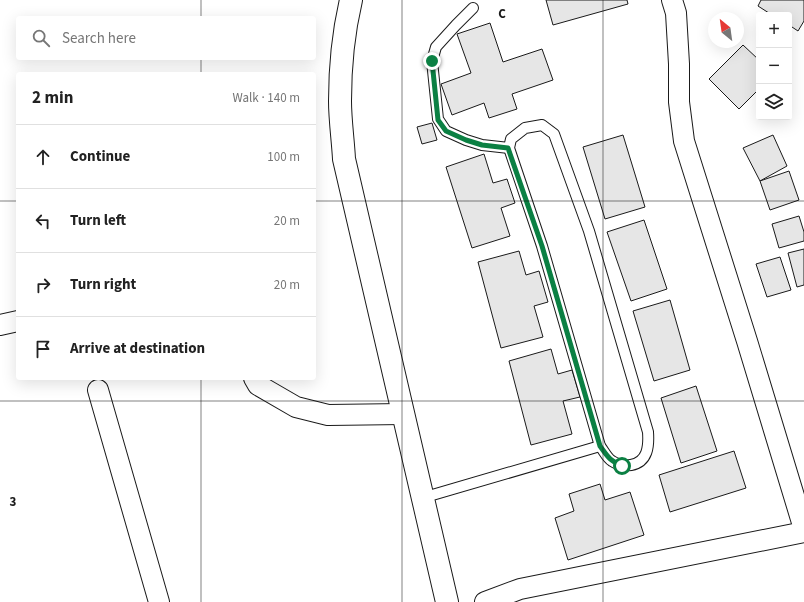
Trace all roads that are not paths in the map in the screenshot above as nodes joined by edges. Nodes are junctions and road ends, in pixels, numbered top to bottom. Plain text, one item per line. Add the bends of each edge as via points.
1 (351, 0) edge
2 (672, 0) edge
3 (474, 8) dead end
4 (508, 148) junction
5 (16, 322) edge
6 (0, 325) edge
7 (255, 380) edge
8 (98, 390) dead end
9 (403, 414) junction
10 (600, 446) junction
11 (422, 498) junction
12 (804, 530) edge
13 (159, 602) edge
14 (447, 602) edge
15 (485, 602) edge

1 - 9 main road via 341,59 340,102 344,159
2 - 12 street via 676,14 679,102 684,141
3 - 4 lane via 436,47 432,61 438,120 446,131 466,140
4 - 10 lane via 542,246
4 - 10 lane via 511,139 525,128 542,124 554,134 589,231 648,432 649,444 645,457 636,464 622,466 612,462
5 - 6 street
7 - 9 street via 258,385 296,407 328,416
8 - 13 street
9 - 11 main road
10 - 11 lane
11 - 14 main road
12 - 15 street via 520,589

